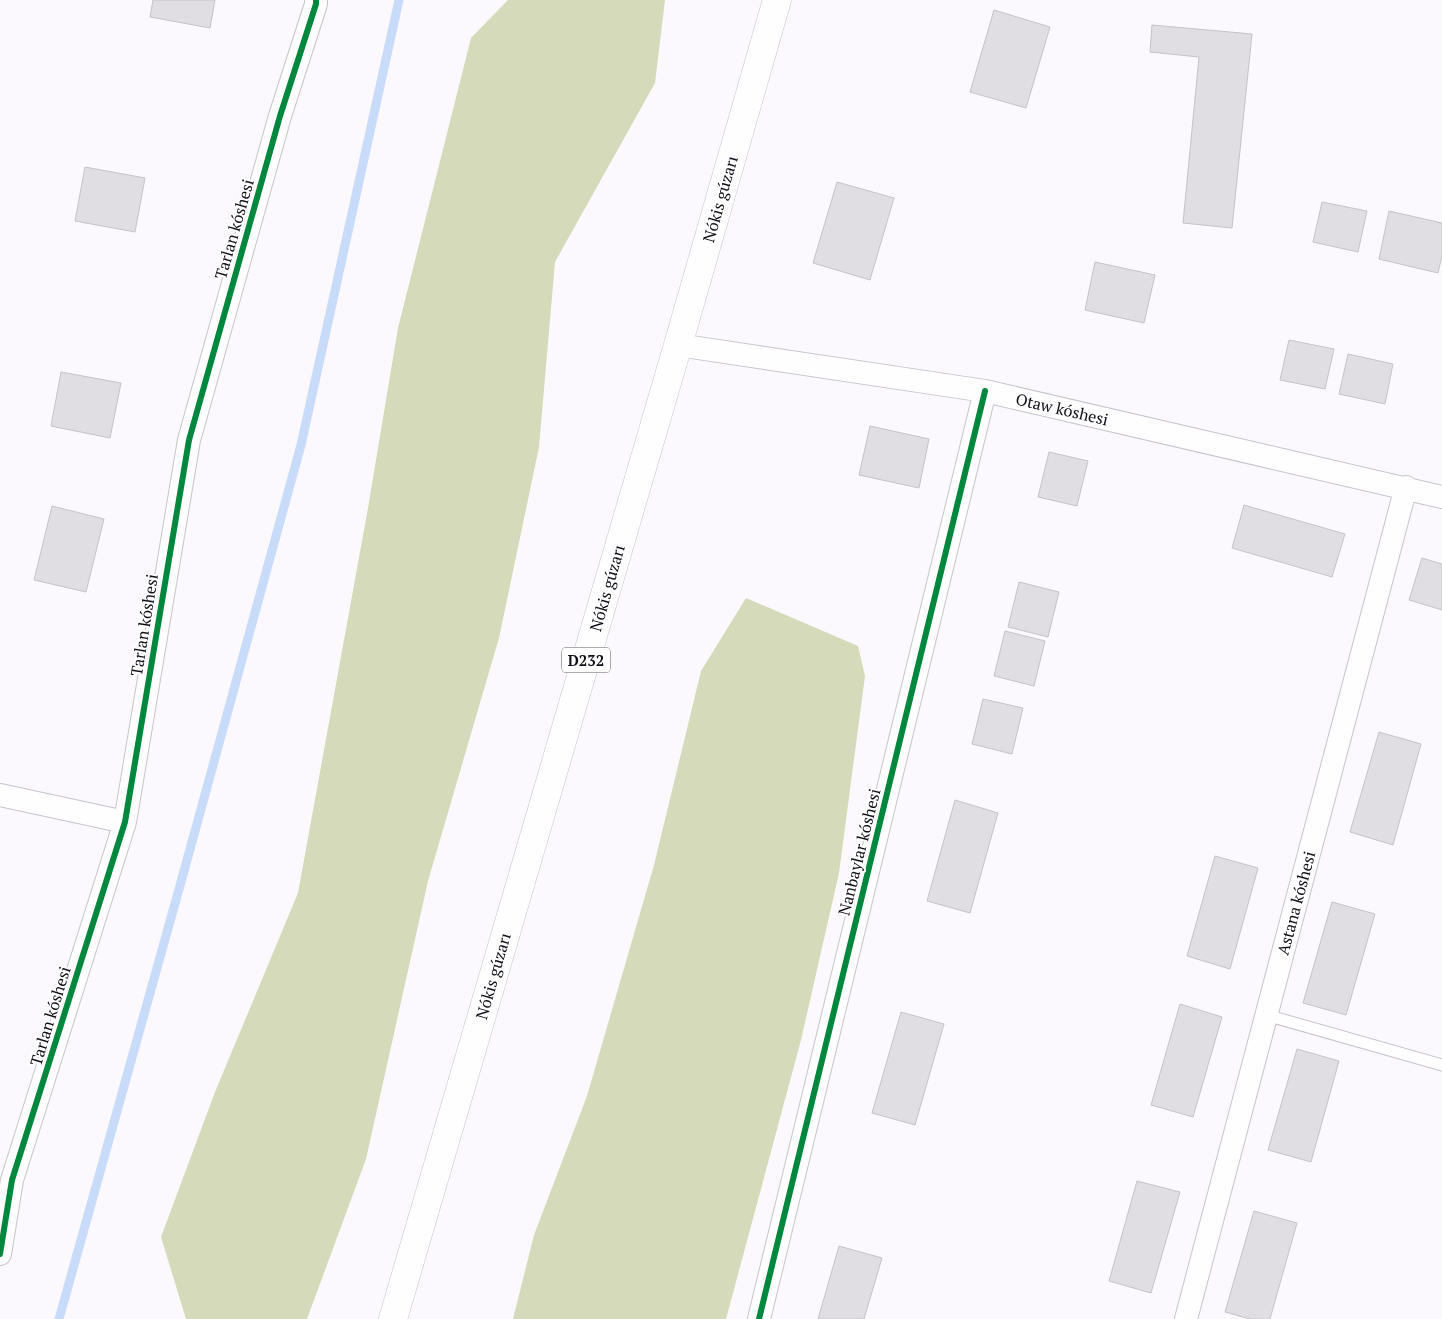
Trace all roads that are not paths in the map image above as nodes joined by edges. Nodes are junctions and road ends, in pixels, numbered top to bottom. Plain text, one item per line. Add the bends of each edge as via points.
1 (316, 0) edge
2 (777, 0) edge
3 (678, 345) junction
4 (985, 392) junction
5 (1406, 487) junction
6 (1442, 497) edge
7 (0, 795) edge
8 (125, 822) junction
9 (1266, 1015) junction
10 (1442, 1065) edge
11 (0, 1254) edge
12 (393, 1319) edge
13 (760, 1319) edge
14 (1186, 1319) edge

1 - 8 street, Tarlan kóshesi via 189,440
2 - 3 main road, Nókis gúzarı / D232
3 - 4 street, Otaw kóshesi
3 - 12 main road, Nókis gúzarı / D232
4 - 5 street, Otaw kóshesi
4 - 13 street, Nanbaylar kóshesi
5 - 6 street, Otaw kóshesi
5 - 9 street, Astana kóshesi
7 - 8 street
8 - 11 street, Tarlan kóshesi via 12,1180
9 - 10 lane
9 - 14 street, Astana kóshesi

